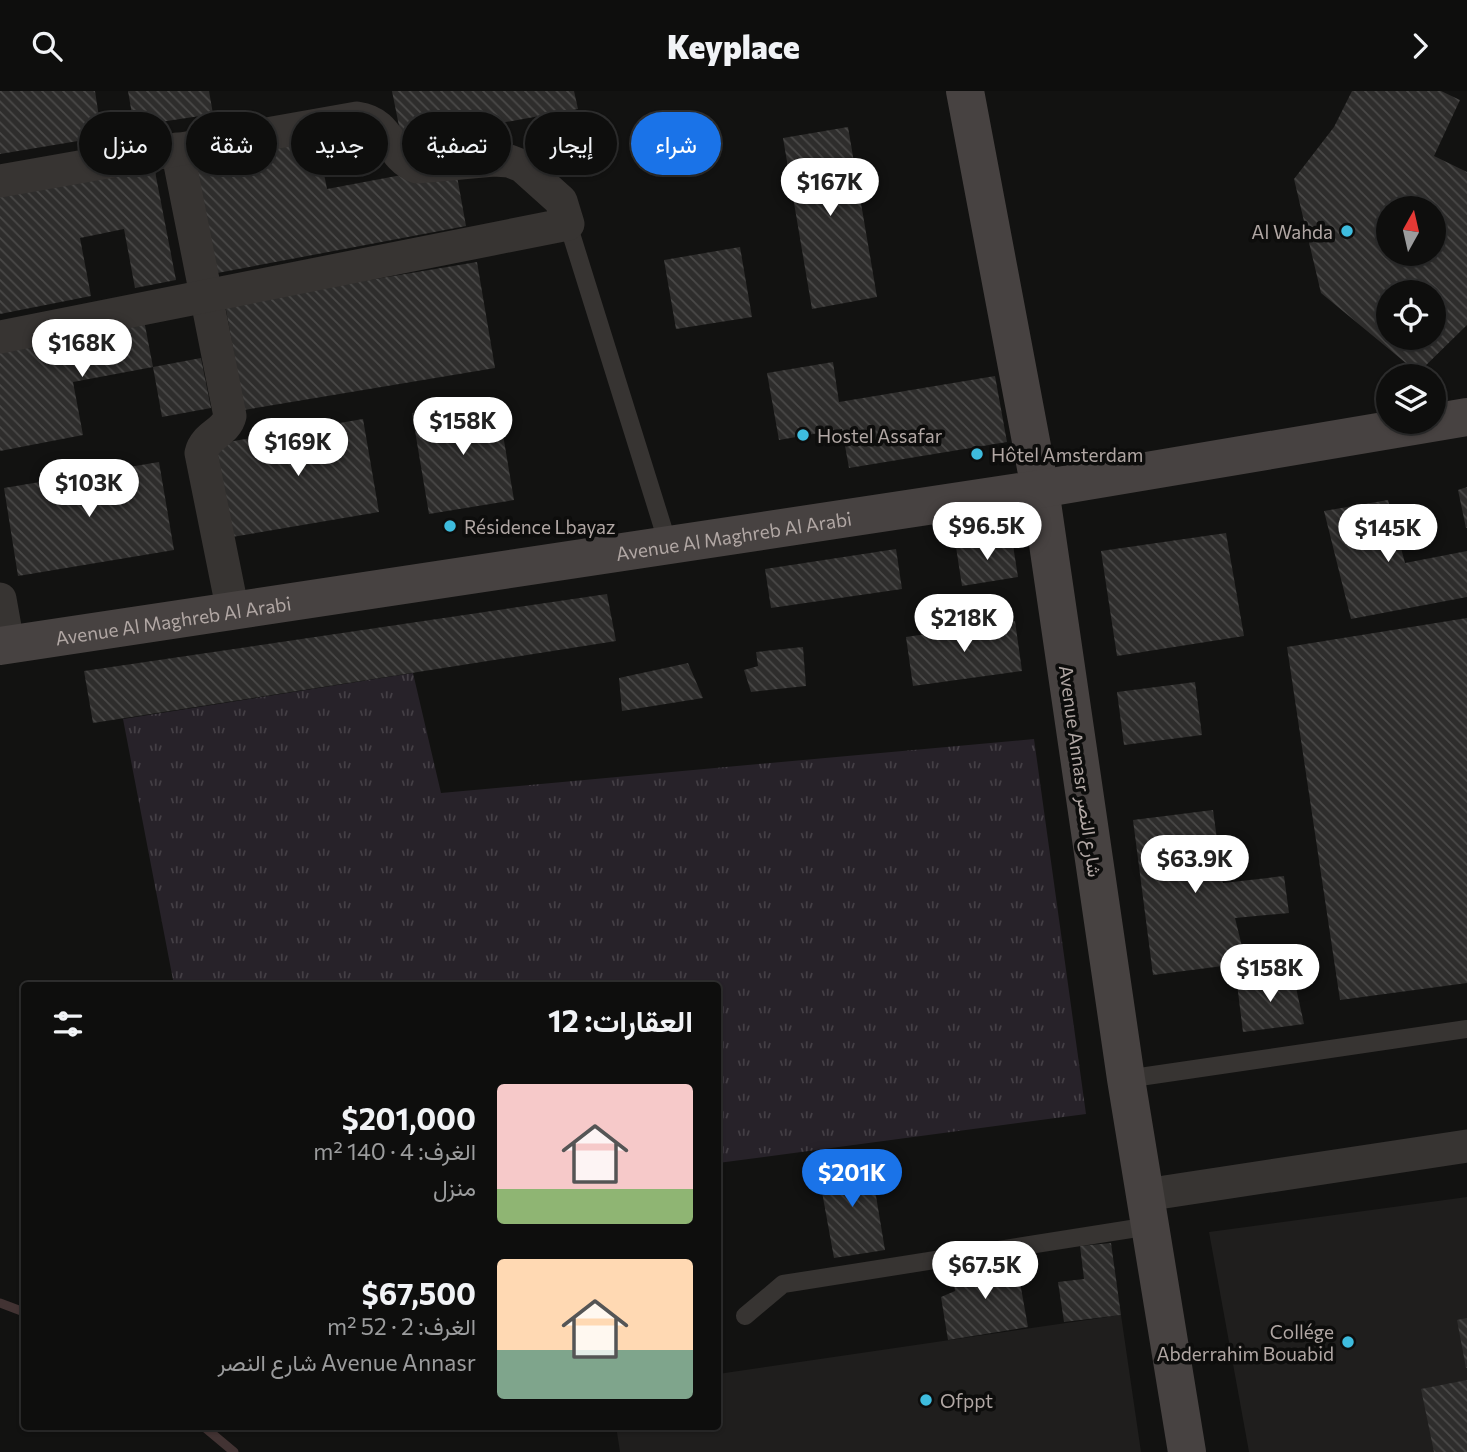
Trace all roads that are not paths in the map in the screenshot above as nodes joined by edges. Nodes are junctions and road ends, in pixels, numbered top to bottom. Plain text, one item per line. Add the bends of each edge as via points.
1 (965, 91) edge
2 (177, 149) junction
3 (0, 181) edge
4 (568, 224) junction
5 (207, 296) junction
6 (0, 337) edge
7 (1467, 417) edge
8 (1040, 489) junction
9 (668, 544) junction
10 (0, 600) edge
11 (233, 612) junction
12 (4, 645) edge
13 (1467, 1029) edge
14 (1126, 1079) junction
15 (1467, 1146) edge
16 (1147, 1210) junction
17 (746, 1316) dead end
18 (1187, 1452) edge

1 - 8 main road, Avenue Annasr شارع النصر
2 - 3 street
2 - 4 street via 357,118 369,120 378,124 407,163 417,167 494,160 522,166 561,201
2 - 5 street
4 - 5 street
4 - 9 lane
5 - 6 street
5 - 11 street via 230,416 201,453
7 - 8 main road, Avenue Al Maghreb Al Arabi
8 - 9 main road, Avenue Al Maghreb Al Arabi
8 - 14 main road, Avenue Annasr شارع النصر
9 - 11 main road, Avenue Al Maghreb Al Arabi
10 - 12 street
11 - 12 main road, Avenue Al Maghreb Al Arabi
13 - 14 lane
14 - 16 main road, Avenue Annasr شارع النصر
15 - 16 street
16 - 17 lane via 783,1284
16 - 18 main road, Avenue Annasr شارع النصر

